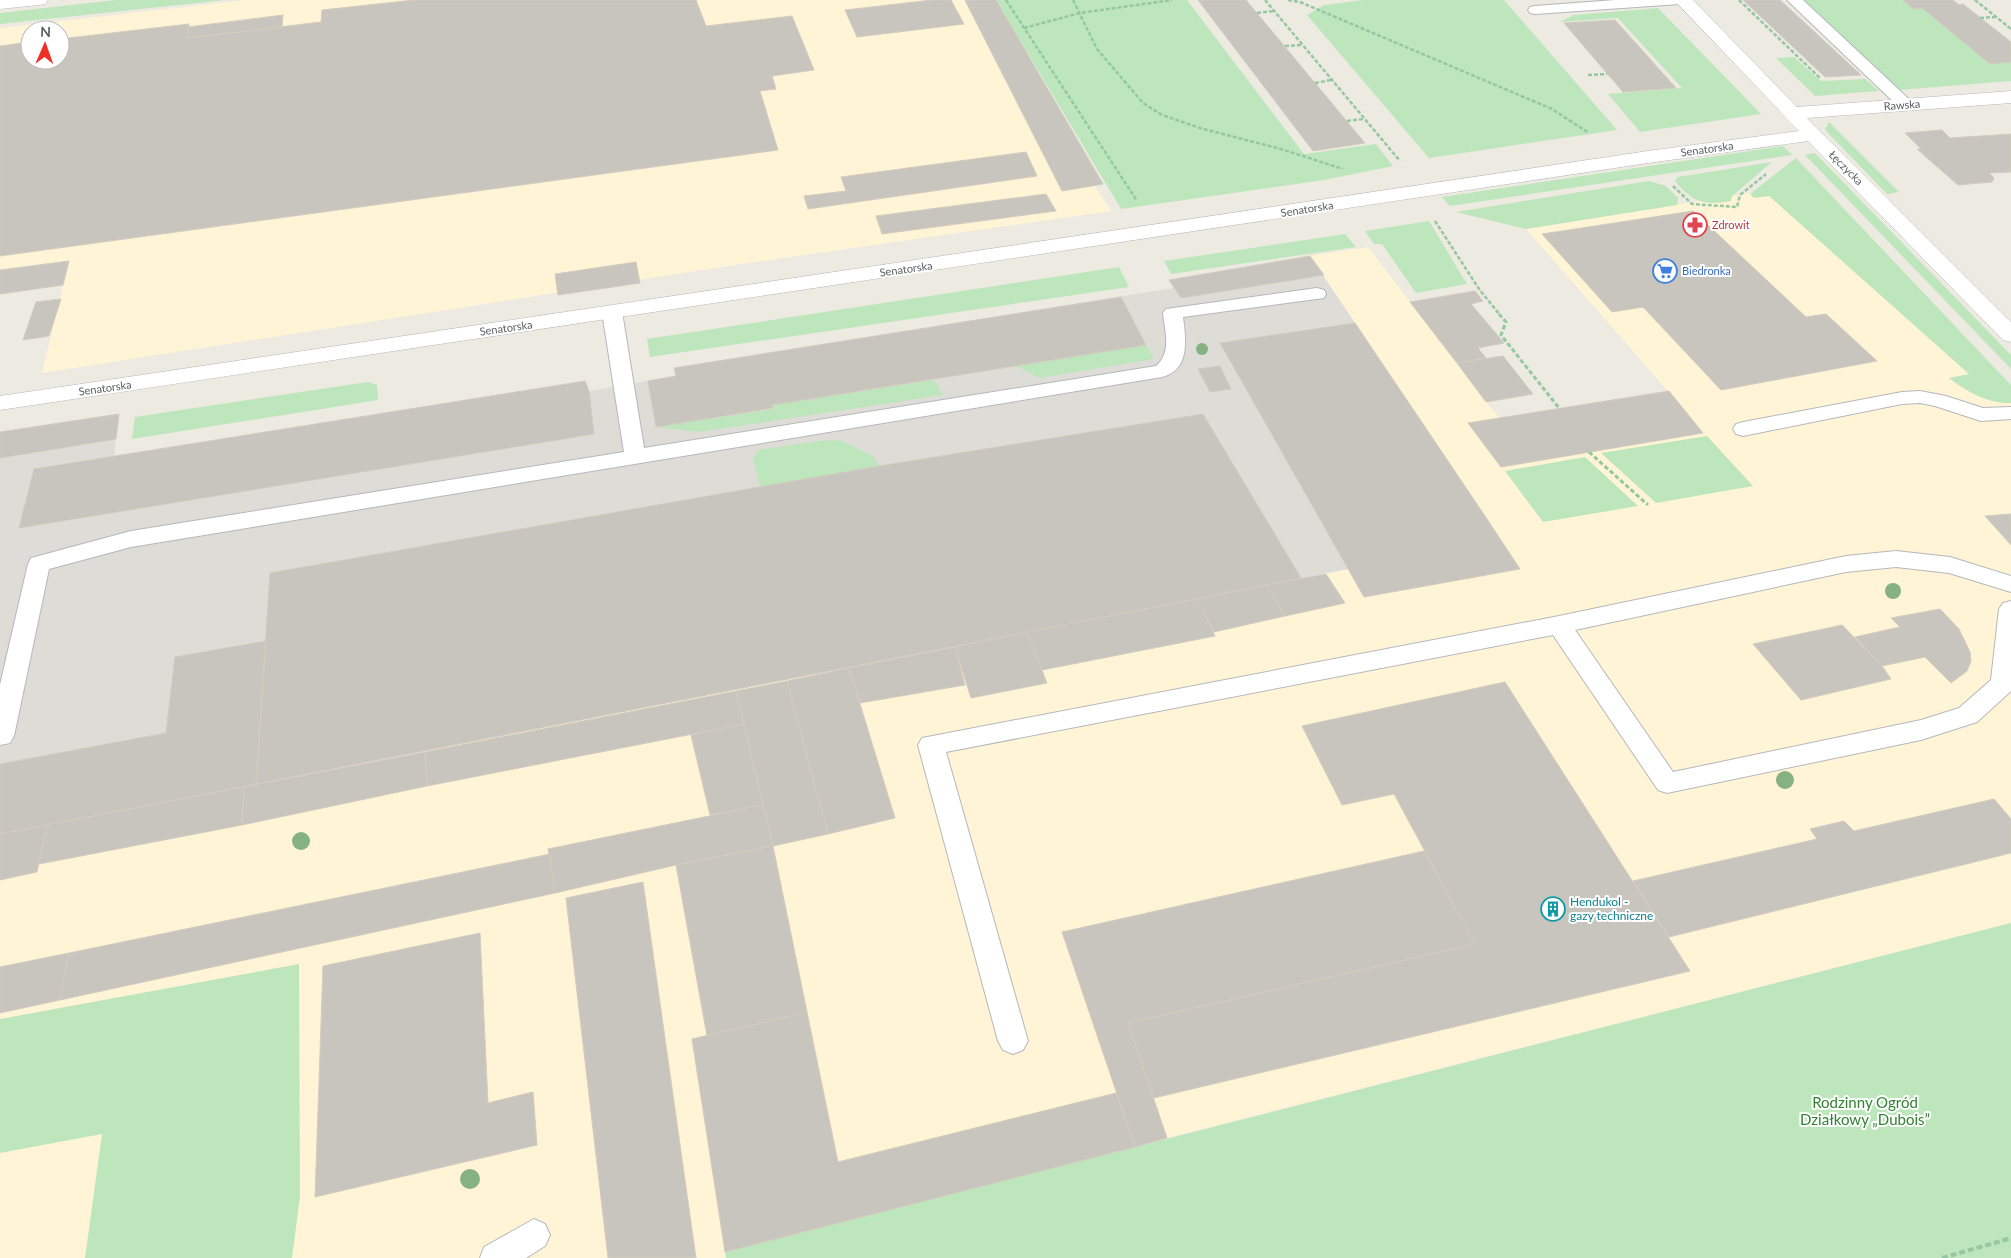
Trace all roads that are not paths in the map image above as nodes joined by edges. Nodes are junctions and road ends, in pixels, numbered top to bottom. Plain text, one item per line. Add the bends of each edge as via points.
1 (39, 0) edge
2 (1681, 0) edge
3 (1794, 0) edge
4 (0, 4) edge
5 (1535, 10) dead end
6 (2011, 97) edge
7 (1906, 105) junction
8 (1793, 113) junction
9 (1813, 135) junction
10 (1317, 294) dead end
11 (612, 312) junction
12 (2011, 334) edge
13 (0, 403) edge
14 (2011, 413) edge
15 (1743, 429) dead end
16 (635, 457) junction
17 (2011, 584) edge
18 (2011, 609) edge
19 (1559, 625) junction
20 (1, 736) dead end
21 (1013, 1041) dead end
22 (534, 1235) dead end
23 (496, 1258) edge

1 - 4 street
2 - 5 lane
2 - 8 street, Łęczycka
3 - 7 lane
6 - 7 street, Rawska
7 - 8 street, Rawska
8 - 9 street, Łęczycka
9 - 11 street, Senatorska
9 - 12 street, Łęczycka
10 - 16 lane via 1173,313 1177,355 1162,371
11 - 13 street, Senatorska
11 - 16 lane
14 - 15 lane via 1981,415 1939,400 1911,398
16 - 20 lane via 131,539 39,564
17 - 19 lane via 1950,565 1896,559 1846,564
18 - 19 lane via 2003,684 1968,715 1921,730 1667,783
19 - 21 lane via 932,745
22 - 23 lane

